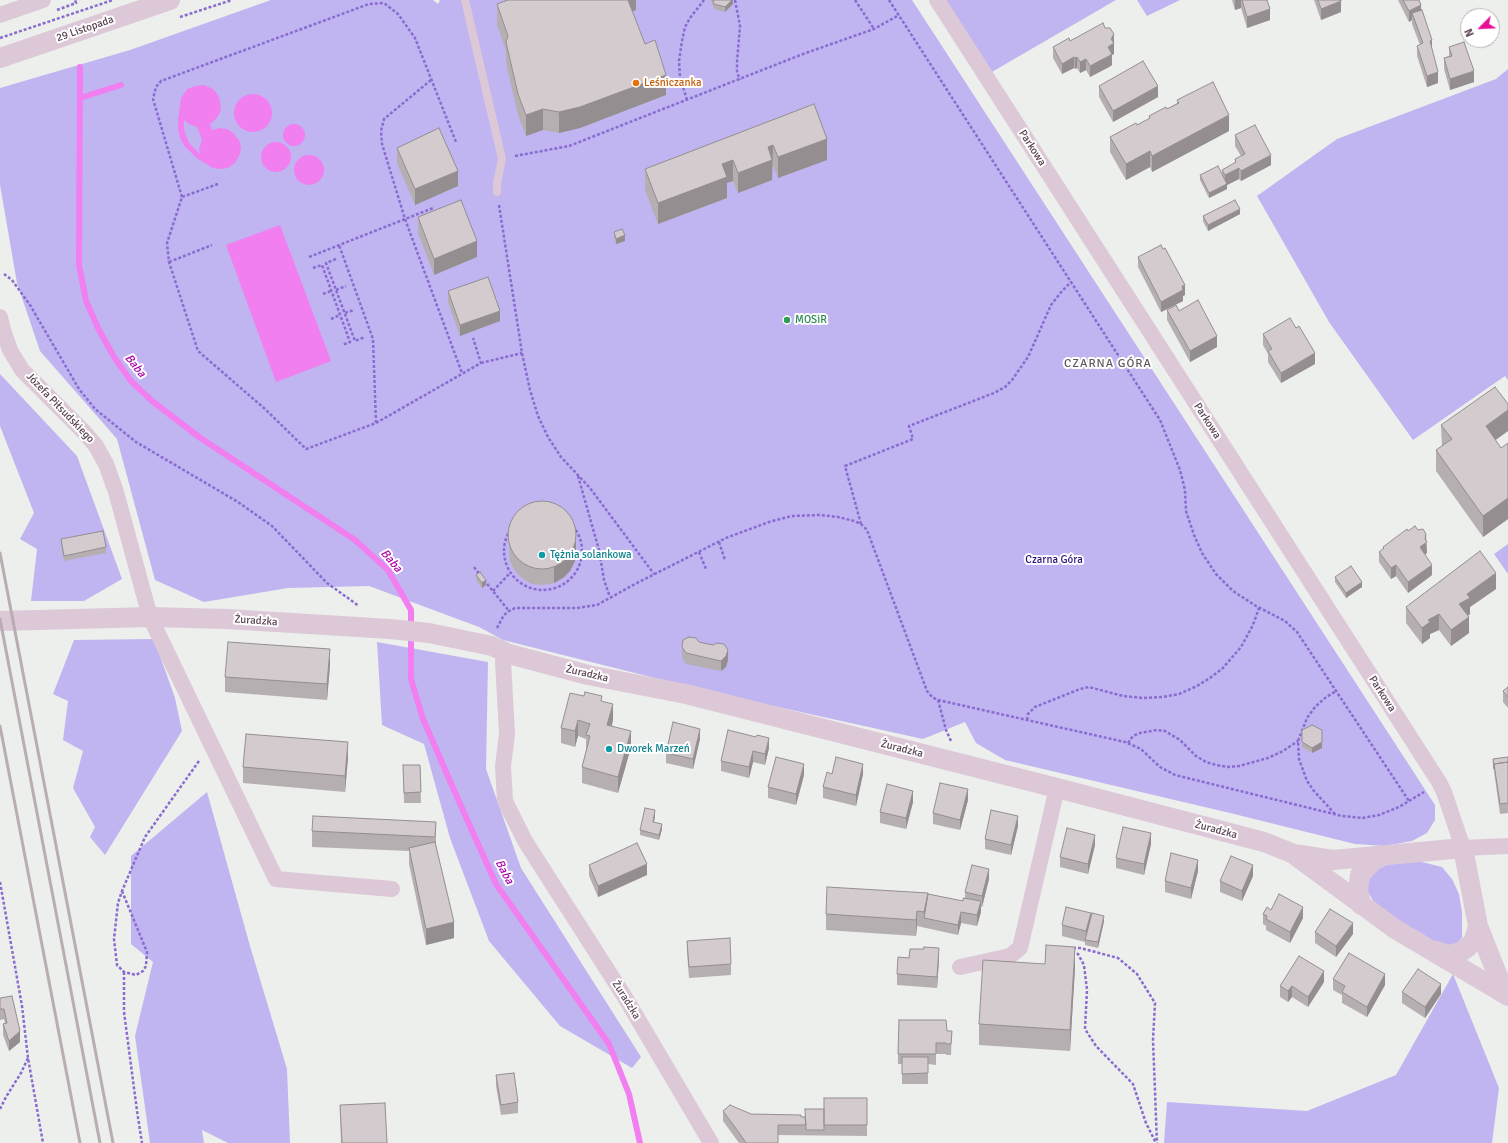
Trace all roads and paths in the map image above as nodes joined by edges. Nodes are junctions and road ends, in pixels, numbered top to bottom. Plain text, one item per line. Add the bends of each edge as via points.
1 (113, 0) edge
2 (170, 0) edge
3 (465, 0) edge
4 (704, 0) edge
5 (735, 0) edge
6 (855, 0) edge
7 (889, 0) edge
8 (937, 0) edge
9 (76, 2) edge
10 (47, 6) edge
11 (0, 15) edge
12 (899, 15) junction
13 (874, 29) junction
14 (0, 38) edge
15 (0, 58) edge
16 (431, 80) junction
17 (740, 80) junction
18 (687, 100) junction
19 (456, 142) dead end
20 (502, 159) junction
21 (218, 184) dead end
22 (497, 192) joint
23 (182, 197) junction
24 (433, 208) dead end
25 (405, 219) junction
26 (212, 245) dead end
27 (339, 245) junction
28 (308, 257) dead end
29 (336, 259) dead end
30 (169, 262) junction
31 (313, 268) dead end
32 (4, 274) dead end
33 (1071, 282) junction
34 (346, 286) dead end
35 (336, 290) junction
36 (331, 291) junction
37 (323, 294) dead end
38 (354, 310) dead end
39 (345, 313) junction
40 (340, 315) junction
41 (0, 317) edge
42 (331, 319) dead end
43 (365, 337) dead end
44 (473, 338) dead end
45 (342, 345) dead end
46 (522, 353) junction
47 (481, 363) junction
48 (462, 373) junction
49 (376, 423) junction
50 (578, 474) junction
51 (537, 512) junction
52 (537, 520) edge
53 (861, 524) junction
54 (719, 542) junction
55 (699, 552) junction
56 (725, 560) dead end
57 (514, 565) edge
58 (474, 567) dead end
59 (507, 568) junction
60 (706, 569) dead end
61 (510, 573) junction
62 (654, 574) junction
63 (562, 577) edge
64 (566, 583) junction
65 (493, 591) junction
66 (610, 597) junction
67 (1259, 608) junction
68 (365, 610) dead end
69 (509, 611) junction
70 (150, 616) junction
71 (0, 621) edge
72 (500, 650) junction
73 (1336, 691) junction
74 (938, 700) junction
75 (1026, 720) junction
76 (1298, 741) junction
77 (952, 743) dead end
78 (1128, 743) junction
79 (211, 744) junction
80 (1057, 788) junction
81 (1429, 789) dead end
82 (1409, 801) junction
83 (1335, 814) junction
84 (1508, 846) edge
85 (1463, 848) junction
86 (1294, 854) junction
87 (1383, 856) junction
88 (0, 882) edge
89 (392, 889) dead end
90 (122, 891) junction
91 (1361, 905) junction
92 (1478, 926) junction
93 (1065, 947) edge
94 (1432, 950) junction
95 (1071, 952) edge
96 (960, 967) dead end
97 (124, 972) junction
98 (1506, 995) edge
99 (28, 1058) junction
100 (0, 1109) edge
101 (43, 1143) edge
102 (142, 1143) edge
103 (711, 1143) edge
104 (1156, 1143) edge

1 - 14 path, bridge
2 - 15 street, 29 Listopada
3 - 20 lane
4 - 18 path via 685,27 682,41 680,77
5 - 17 path via 740,26 737,72
6 - 13 path
7 - 12 path
8 - 85 street, Parkowa via 1438,782
9 - 10 path
10 - 11 street
12 - 13 path
12 - 33 path
13 - 17 path
16 - 19 path
16 - 23 path via 415,38 398,14 384,3 369,4 161,81 156,87 153,99
16 - 25 path via 384,119 381,131 382,144
17 - 18 path
18 - 20 path via 569,146
20 - 22 lane
21 - 23 path
22 - 46 path
23 - 30 path via 167,243
24 - 25 path
25 - 27 path
25 - 48 path
26 - 30 path
27 - 28 path
27 - 49 path via 373,339
29 - 35 path via 326,263
30 - 49 path via 198,351 265,409 306,450
31 - 36 path via 322,265
32 - 68 path via 12,280 30,305 79,389 95,409 136,442 238,502 272,526 327,583
33 - 53 path via 1051,305 1028,357 1005,387 909,426 913,439 845,466
33 - 67 path via 1160,420 1180,470 1185,490 1186,511 1202,553 1216,574 1233,591
34 - 35 path
35 - 39 path
36 - 37 path
36 - 40 path
38 - 39 path
39 - 43 path via 355,341
40 - 42 path
40 - 45 path via 350,342
41 - 70 street, Józefa Piłsudskiego via 10,350 22,370 85,433 106,464
44 - 47 path
46 - 47 path
46 - 50 path via 538,416 560,456
47 - 48 path
48 - 49 path
50 - 62 path
50 - 66 path
51 - 52 path
51 - 59 path via 524,516 514,524 506,536 503,548
51 - 64 path via 550,513 562,518 572,526 579,537 581,562 575,574
53 - 54 path via 838,517 792,516 747,529
53 - 74 path via 870,536 927,692
54 - 55 path
54 - 56 path
55 - 60 path
55 - 62 path
57 - 59 path
58 - 65 path
59 - 61 path
61 - 64 path via 519,583 530,589 543,591 555,589
61 - 65 path
62 - 66 path
63 - 64 path
65 - 69 path
66 - 69 path via 588,607 515,608
67 - 73 path via 1285,621 1297,632
67 - 75 path via 1242,646 1222,669 1197,686 1179,694 1143,698 1123,696 1089,687 1035,707
69 - 72 path via 496,630
70 - 71 street, Żuradzka
70 - 72 street, Żuradzka via 390,629 429,633
70 - 79 street, Józefa Piłsudskiego
72 - 80 street, Żuradzka via 588,675 686,694
72 - 103 street, Żuradzka via 503,660 506,734 503,766 505,801 525,841 626,999
73 - 76 path via 1315,707 1307,718
73 - 82 path
74 - 75 path
74 - 77 path
75 - 78 path
76 - 78 path via 1268,758 1234,767 1206,762 1165,731 1140,733 1133,736
76 - 83 path via 1299,759 1307,781
78 - 83 path via 1141,749 1160,767 1174,775
79 - 89 street, Józefa Piłsudskiego via 276,879
79 - 90 path via 145,837
80 - 86 street, Żuradzka via 1264,842
80 - 96 street via 1020,948 1010,956
81 - 82 path
82 - 83 path via 1379,815 1362,818
84 - 85 street
85 - 87 street
85 - 92 street
86 - 87 street via 1333,860
86 - 91 street
87 - 91 street via 1373,861 1360,875 1358,890
88 - 99 path via 22,1006
90 - 97 path via 114,939 117,965
90 - 97 path via 147,952 143,971 136,975
91 - 94 street via 1395,929
92 - 94 street via 1474,940 1461,952 1450,955
92 - 98 street
93 - 104 path via 1080,948 1118,958 1136,974 1155,1003 1153,1040
94 - 98 street
95 - 104 path via 1078,954 1084,965 1085,1029 1096,1046 1133,1084 1146,1123
97 - 102 path via 124,1012
99 - 100 path
99 - 101 path

